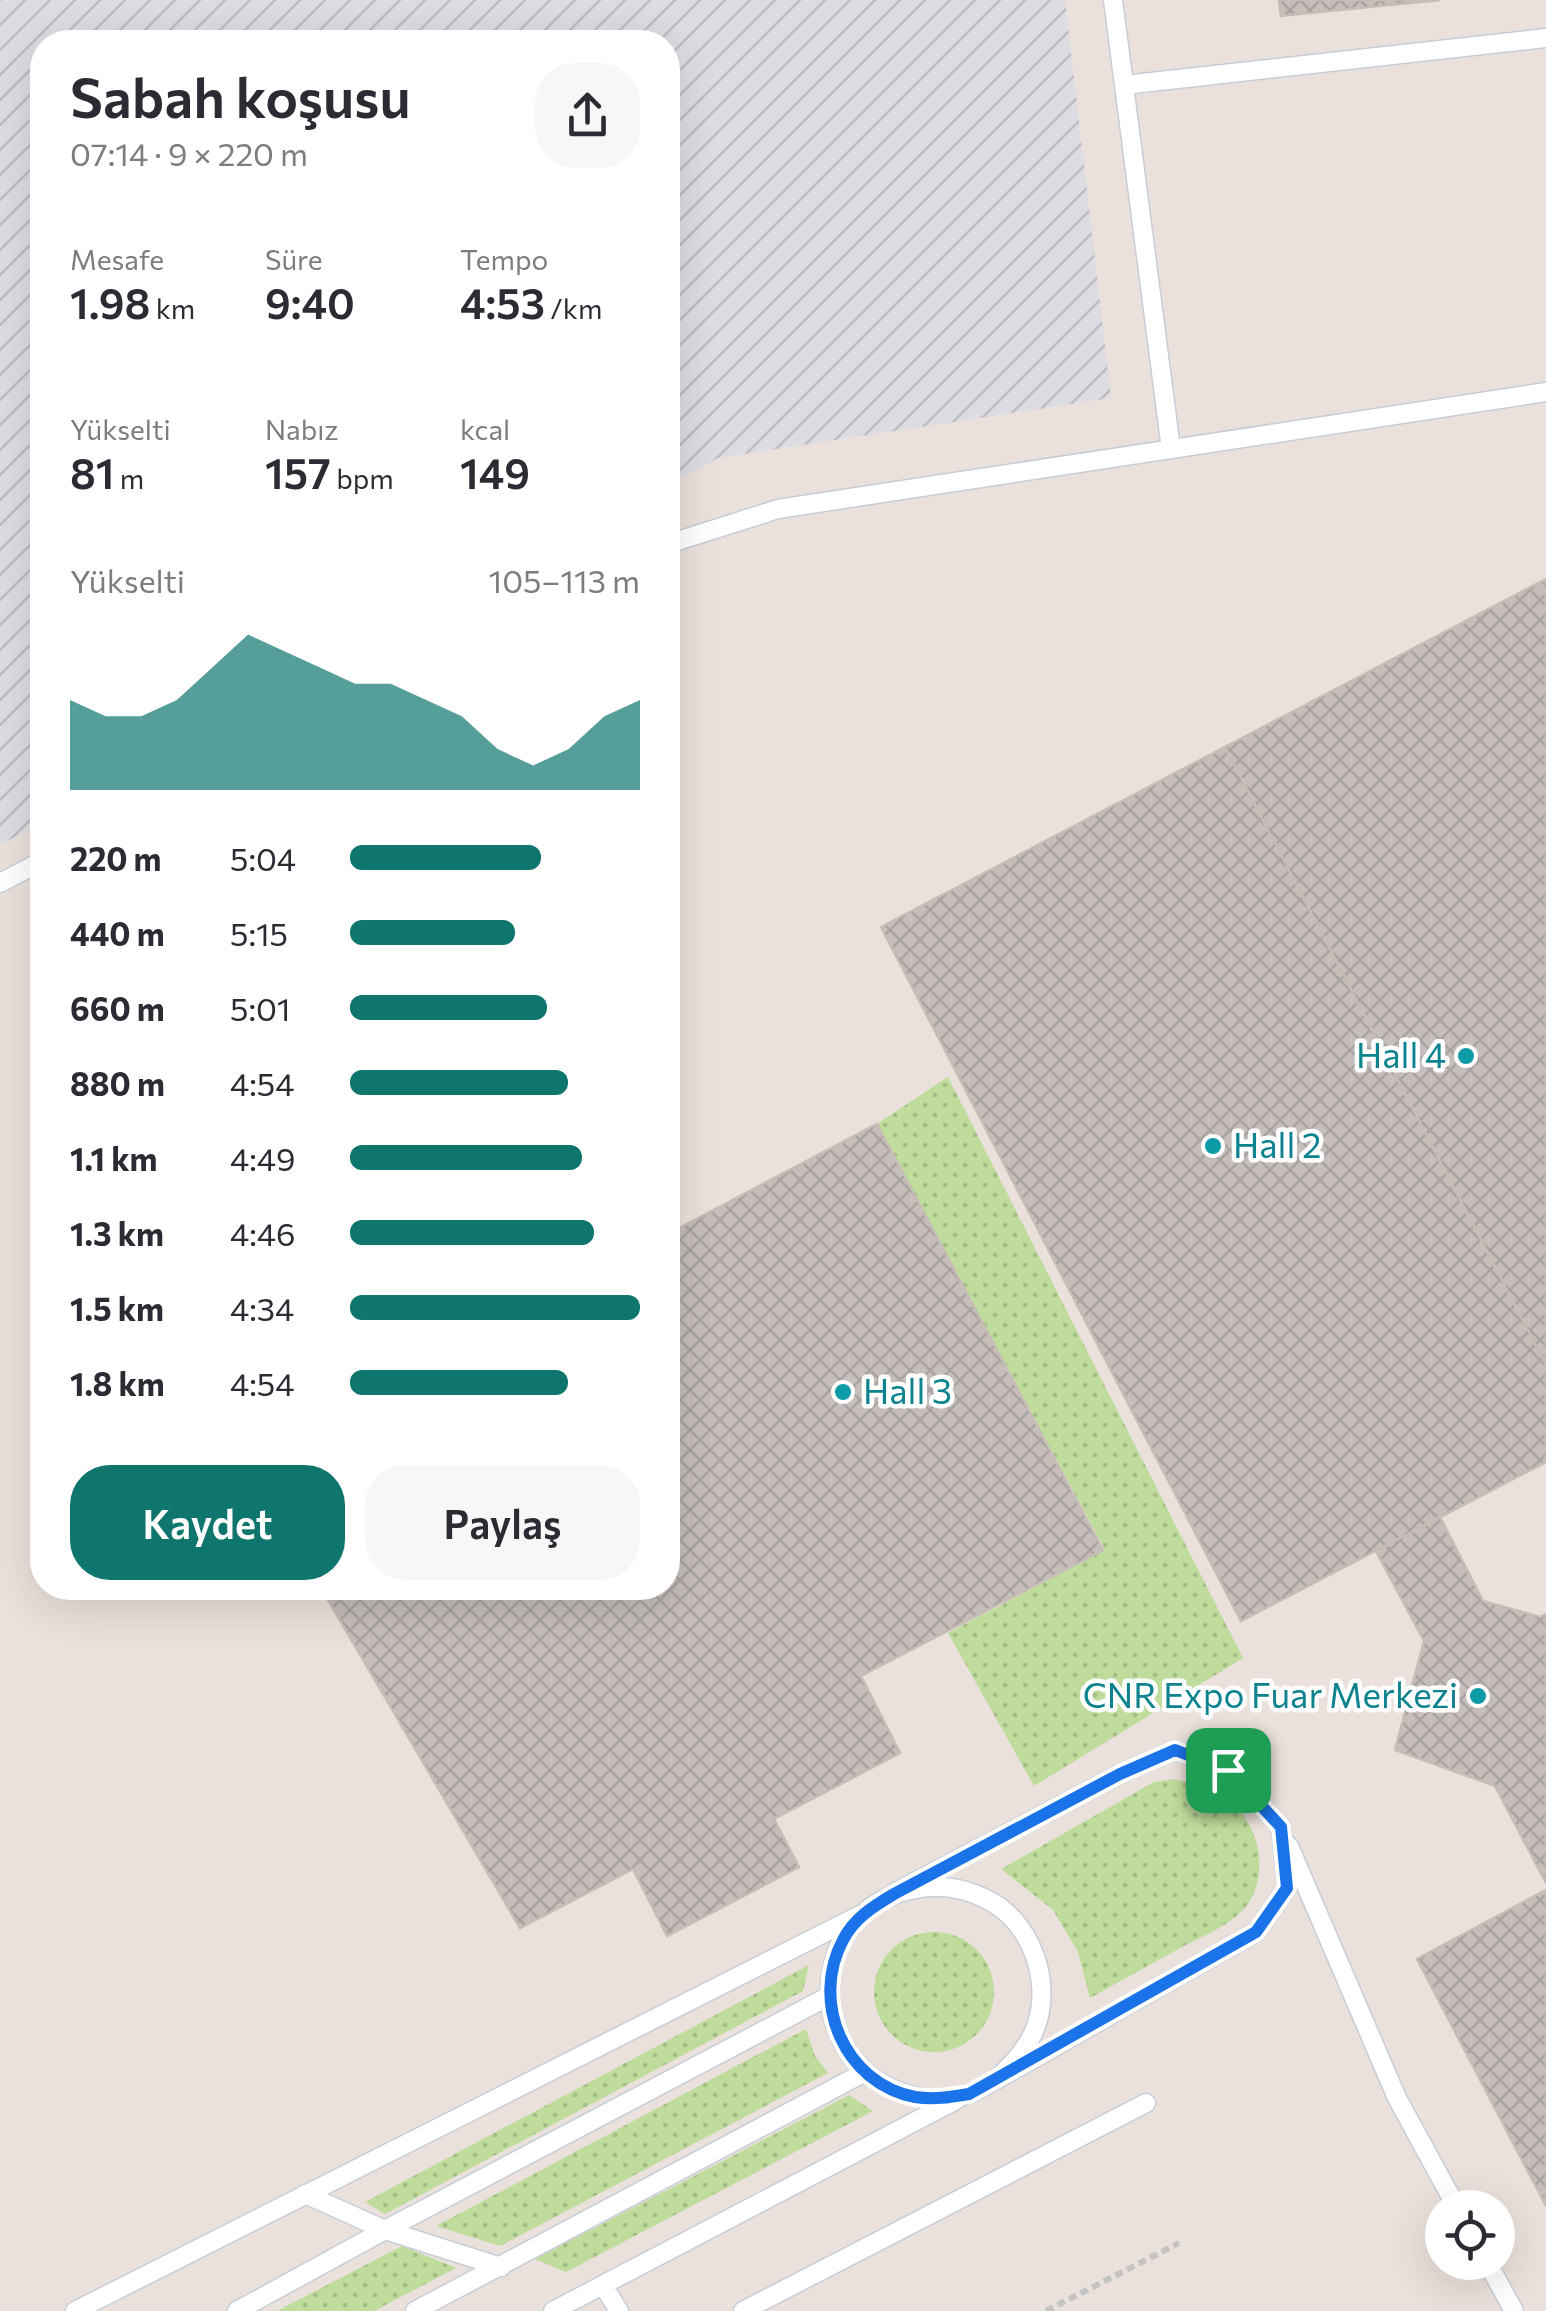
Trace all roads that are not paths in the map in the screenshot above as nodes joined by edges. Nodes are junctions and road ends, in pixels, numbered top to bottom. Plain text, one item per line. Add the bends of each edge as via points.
1 (1113, 0) edge
2 (1546, 38) edge
3 (1124, 85) junction
4 (1546, 392) edge
5 (1171, 449) junction
6 (680, 540) edge
7 (30, 868) edge
8 (0, 884) edge
9 (1281, 1827) junction
10 (894, 1894) junction
11 (863, 1914) junction
12 (829, 1996) junction
13 (865, 2072) junction
14 (996, 2080) junction
15 (969, 2094) junction
16 (1146, 2103) dead end
17 (1447, 2190) edge
18 (306, 2194) junction
19 (384, 2230) junction
20 (501, 2266) junction
21 (1497, 2280) edge
22 (603, 2284) junction
23 (74, 2311) edge
24 (236, 2311) edge
25 (415, 2311) edge
26 (553, 2311) edge
27 (619, 2311) edge
28 (744, 2311) edge
29 (1514, 2311) edge

1 - 3 lane
2 - 3 lane
3 - 5 lane
4 - 5 lane
5 - 6 lane via 778,509
7 - 8 lane
9 - 10 lane via 1228,1770 1175,1750
9 - 14 lane via 1287,1888 1256,1932
9 - 17 lane via 1396,2098
10 - 11 lane
10 - 14 lane via 928,1886 962,1889 993,1903 1019,1926 1036,1956 1042,1991 1037,2025 1021,2056
11 - 12 lane via 832,1966
11 - 18 lane
12 - 13 lane via 846,2050
12 - 19 lane
13 - 15 lane via 914,2097
13 - 20 lane
14 - 15 lane
15 - 22 lane
16 - 28 lane
18 - 19 lane
18 - 23 lane
19 - 20 lane
19 - 24 lane
20 - 25 lane
21 - 29 lane
22 - 26 lane
22 - 27 lane

